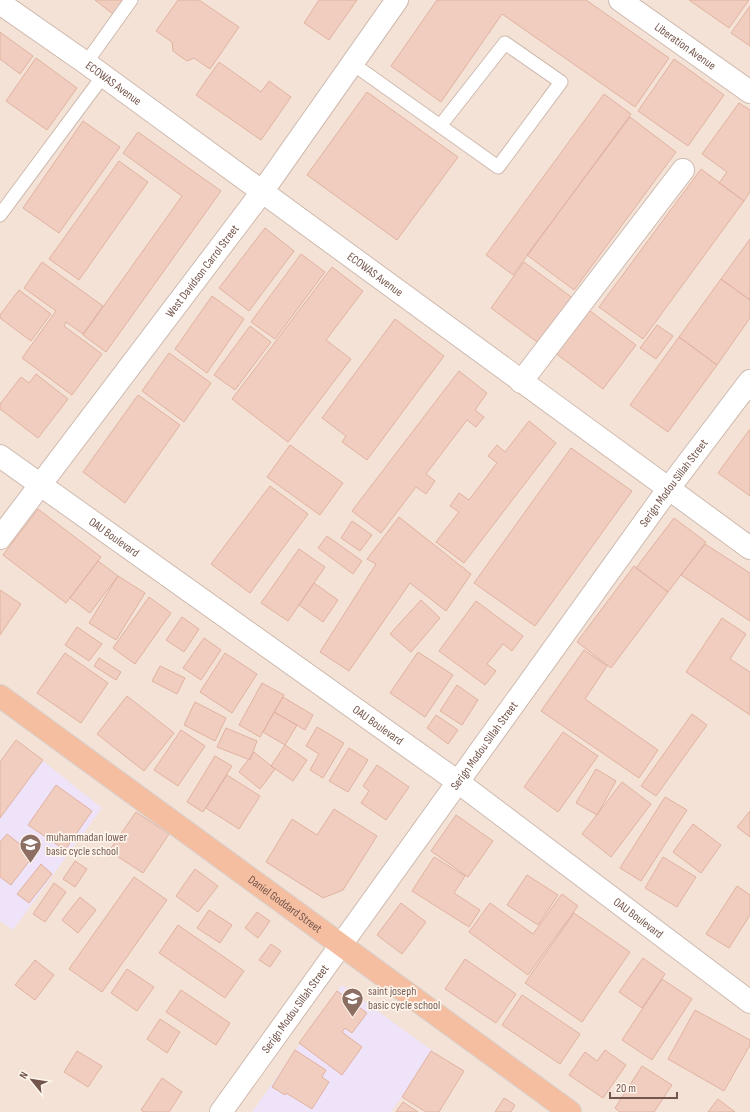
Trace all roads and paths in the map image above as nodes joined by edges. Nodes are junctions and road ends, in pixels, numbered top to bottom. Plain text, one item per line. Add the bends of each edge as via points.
1 (131, 0) edge
2 (397, 0) edge
3 (620, 0) edge
4 (0, 3) edge
5 (353, 64) junction
6 (94, 69) junction
7 (750, 92) edge
8 (440, 126) junction
9 (683, 170) dead end
10 (262, 192) junction
11 (0, 215) edge
12 (750, 381) edge
13 (521, 382) junction
14 (0, 456) edge
15 (40, 485) junction
16 (669, 488) junction
17 (0, 538) edge
18 (750, 548) edge
19 (0, 696) edge
20 (458, 782) junction
21 (340, 945) junction
22 (750, 1002) edge
23 (221, 1112) edge
24 (570, 1112) edge

1 - 6 lane
2 - 5 street, West Davidson Carrol Street
3 - 7 street, Liberation Avenue
4 - 6 street, ECOWAS Avenue
5 - 8 lane
5 - 10 street, West Davidson Carrol Street
6 - 10 street, ECOWAS Avenue
6 - 11 lane
8 - 8 lane via 504,42 561,82 498,167
9 - 13 street
10 - 13 street, ECOWAS Avenue
10 - 15 street, West Davidson Carrol Street
12 - 16 street, Serign Modou Sillah Street
13 - 16 street, ECOWAS Avenue
14 - 15 street, OAU Boulevard
15 - 17 street, West Davidson Carrol Street
15 - 20 street, OAU Boulevard
16 - 18 street, ECOWAS Avenue
16 - 20 street, Serign Modou Sillah Street
19 - 21 highway, Daniel Goddard Street
20 - 21 street, Serign Modou Sillah Street
20 - 22 street, OAU Boulevard
21 - 23 street, Serign Modou Sillah Street
21 - 24 highway, Daniel Goddard Street

